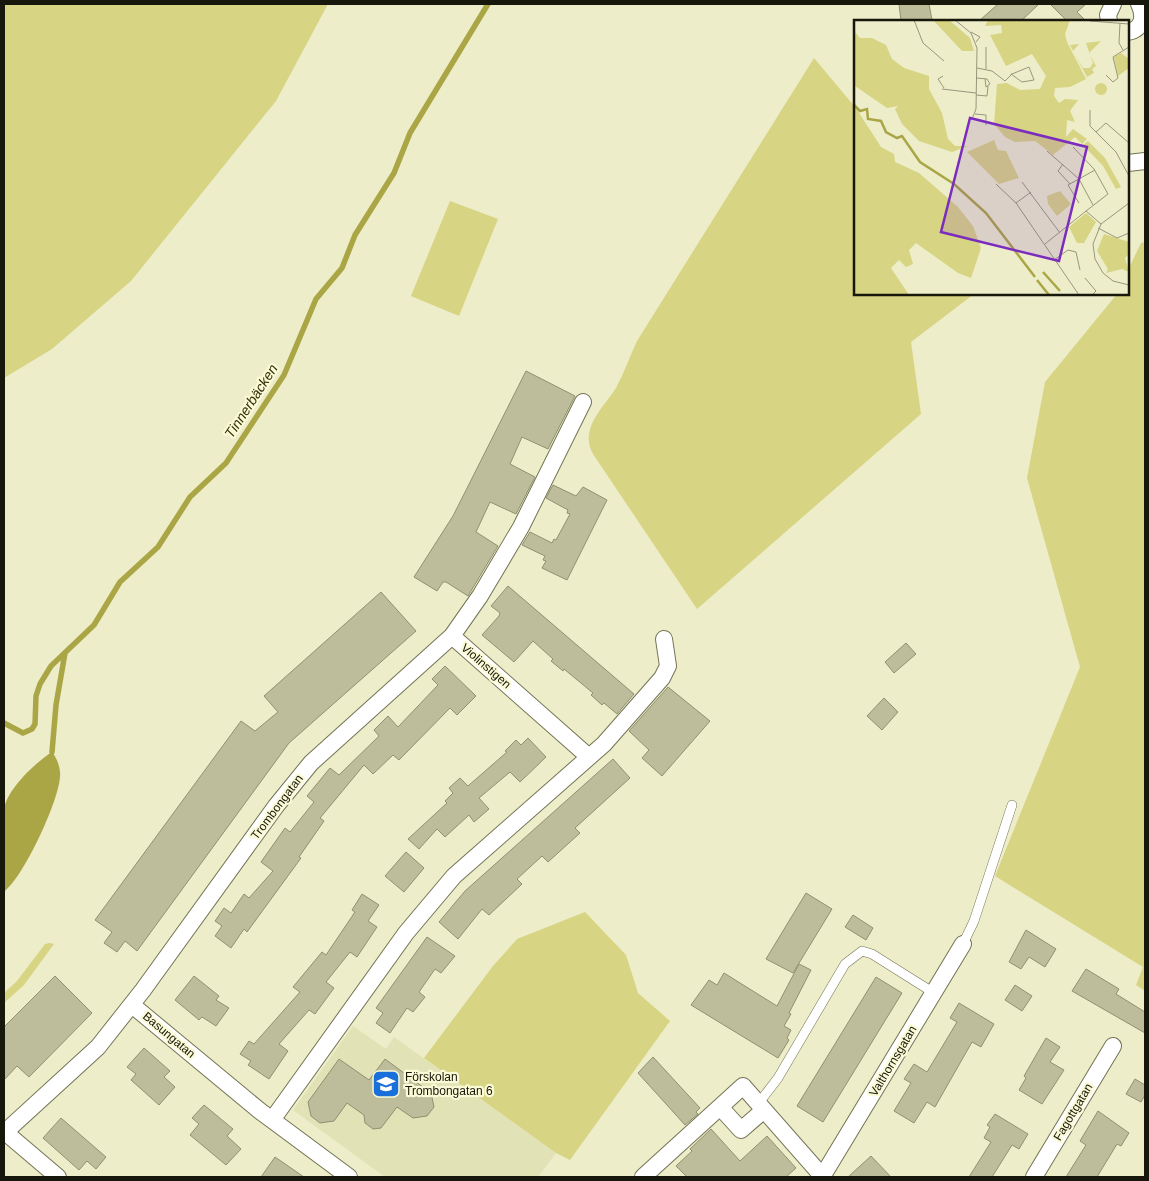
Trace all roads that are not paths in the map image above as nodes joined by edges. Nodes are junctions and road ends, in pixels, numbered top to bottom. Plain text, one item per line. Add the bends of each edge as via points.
1 (1113, 4) edge
2 (1142, 14) edge
3 (1109, 20) edge
4 (1129, 32) edge
5 (1145, 161) edge
6 (1129, 163) edge
7 (584, 402) dead end
8 (452, 636) junction
9 (664, 639) dead end
10 (590, 757) junction
11 (1012, 805) dead end
12 (963, 944) joint
13 (934, 993) junction
14 (132, 1005) junction
15 (1113, 1046) dead end
16 (720, 1107) junction
17 (761, 1107) junction
18 (272, 1120) junction
19 (4, 1133) edge
20 (58, 1177) edge
21 (349, 1177) edge
22 (643, 1177) edge
23 (822, 1177) edge
24 (1034, 1177) edge

1 - 3 street
2 - 4 street via 1137,28
5 - 6 street
7 - 8 street, Violinstigen via 521,527
8 - 10 street, Violinstigen
8 - 14 street, Trombongatan via 311,764 276,806
9 - 10 street via 668,666 662,678
10 - 18 street via 454,876 406,933
11 - 12 lane via 974,921
12 - 13 street, Valthornsgatan
13 - 17 lane via 872,954 862,951 854,955 845,964
13 - 23 street, Valthornsgatan
14 - 18 street, Basungatan
14 - 19 street, Basungatan via 98,1047
15 - 24 street, Fagottgatan
16 - 17 street, Valthornsgatan via 742,1086
16 - 17 street via 741,1130
16 - 22 street, Valthornsgatan
17 - 23 street, Valthornsgatan
18 - 21 street, Basungatan
19 - 20 street, Basungatan

